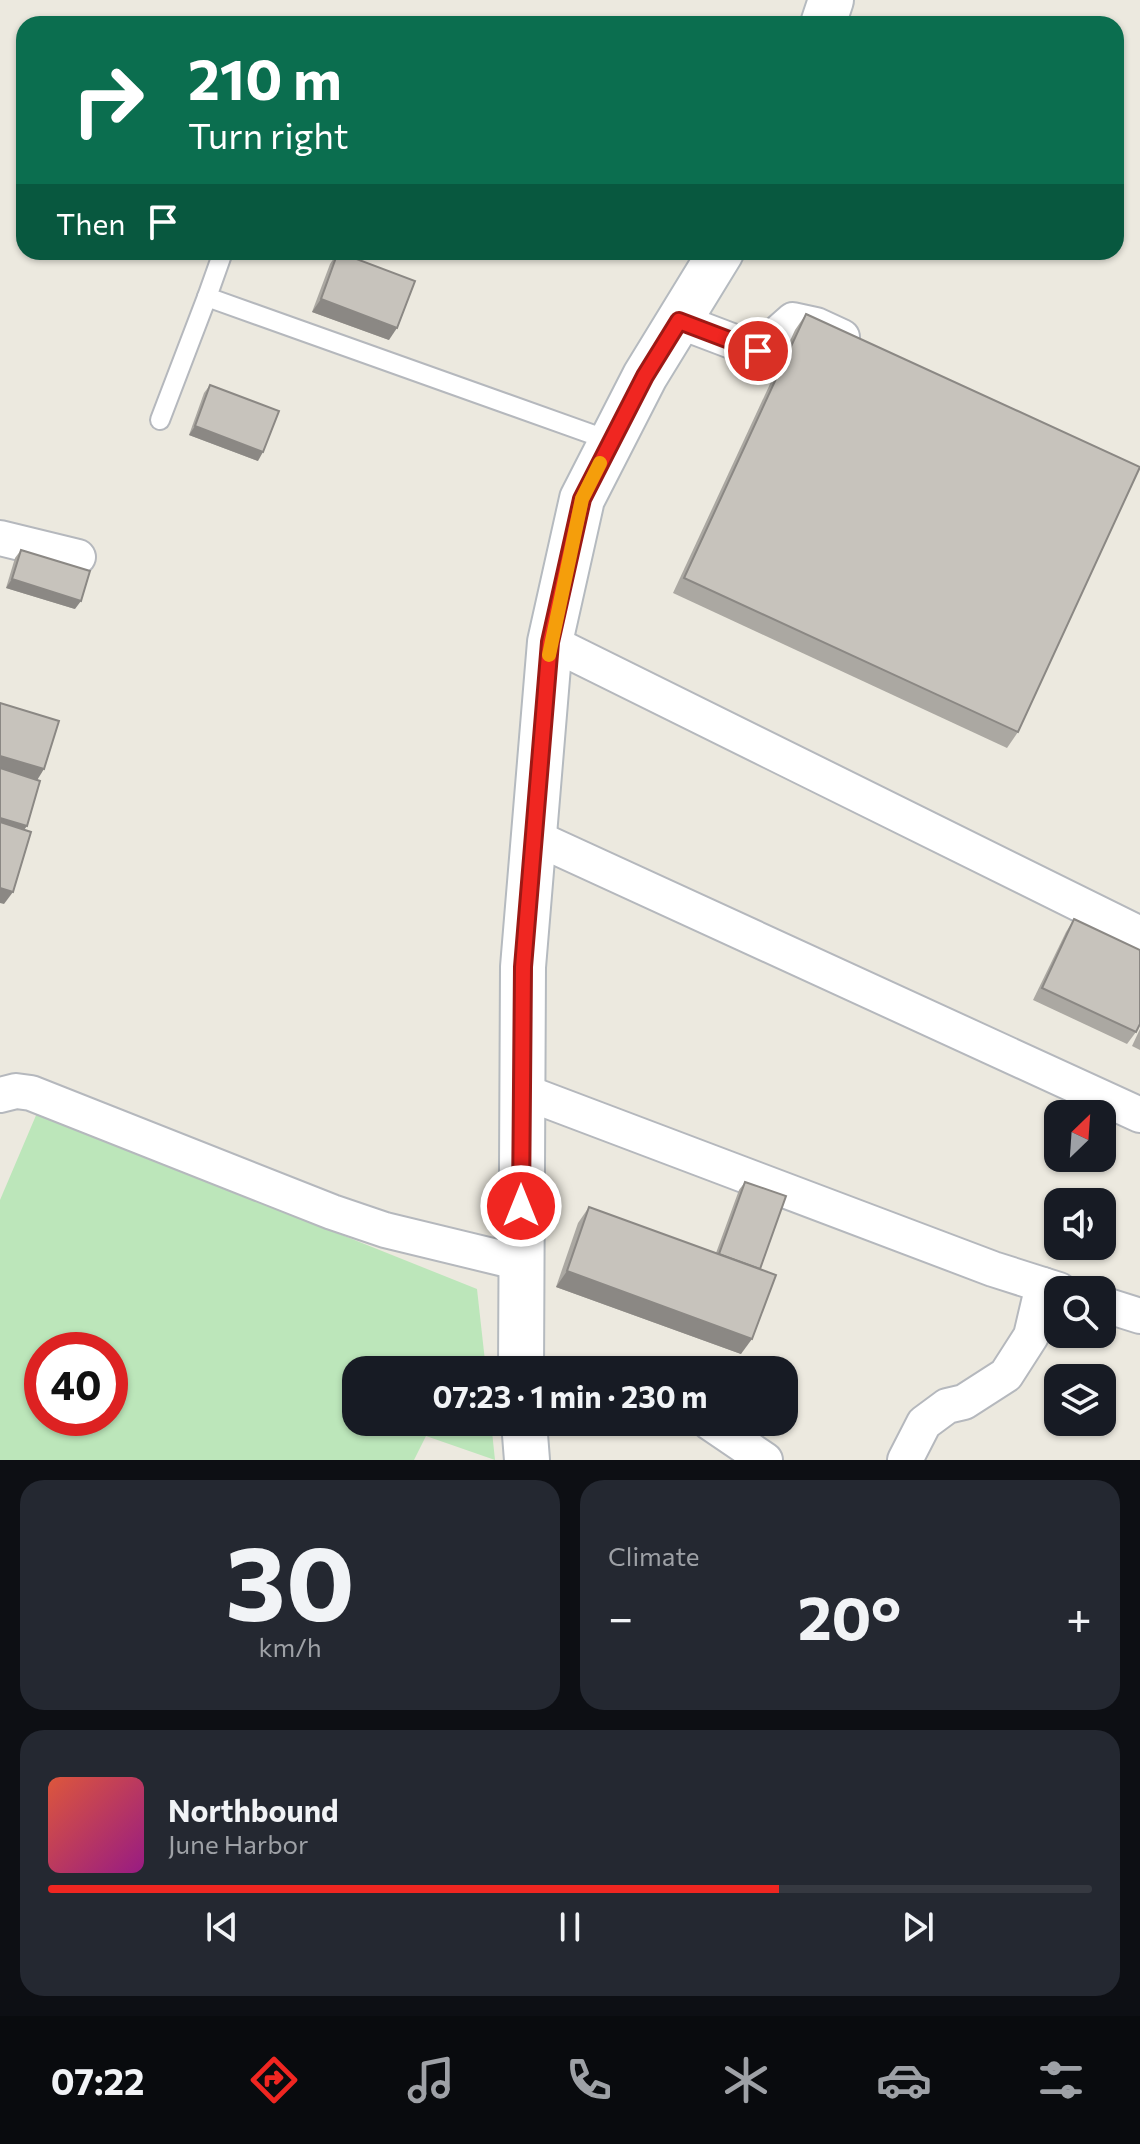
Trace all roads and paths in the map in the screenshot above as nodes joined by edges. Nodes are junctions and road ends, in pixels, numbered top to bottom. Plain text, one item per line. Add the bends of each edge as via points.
1 (220, 260) edge
2 (716, 260) edge
3 (207, 297) junction
4 (679, 321) junction
5 (873, 351) edge
6 (160, 420) dead end
7 (611, 441) junction
8 (0, 538) edge
9 (78, 557) dead end
10 (550, 642) junction
11 (534, 837) junction
12 (1140, 934) edge
13 (522, 1091) junction
14 (0, 1095) edge
15 (1140, 1115) edge
16 (521, 1263) junction
17 (1044, 1286) edge
18 (1044, 1305) edge
19 (1116, 1308) edge
20 (1140, 1316) edge
21 (528, 1356) edge
22 (525, 1436) edge
23 (730, 1436) edge
24 (527, 1460) edge
25 (765, 1460) edge
26 (905, 1460) edge

1 - 3 lane
2 - 4 street
3 - 6 lane
3 - 7 lane
4 - 5 street via 758,351 793,320
4 - 7 street
7 - 10 street via 582,499
8 - 9 street
10 - 11 street
10 - 12 street
11 - 13 street via 523,967
11 - 15 street
13 - 16 street
13 - 17 street
14 - 16 street via 31,1093 345,1217
16 - 21 street
18 - 26 street via 1006,1375 924,1423
19 - 20 street
22 - 24 street
23 - 25 street

